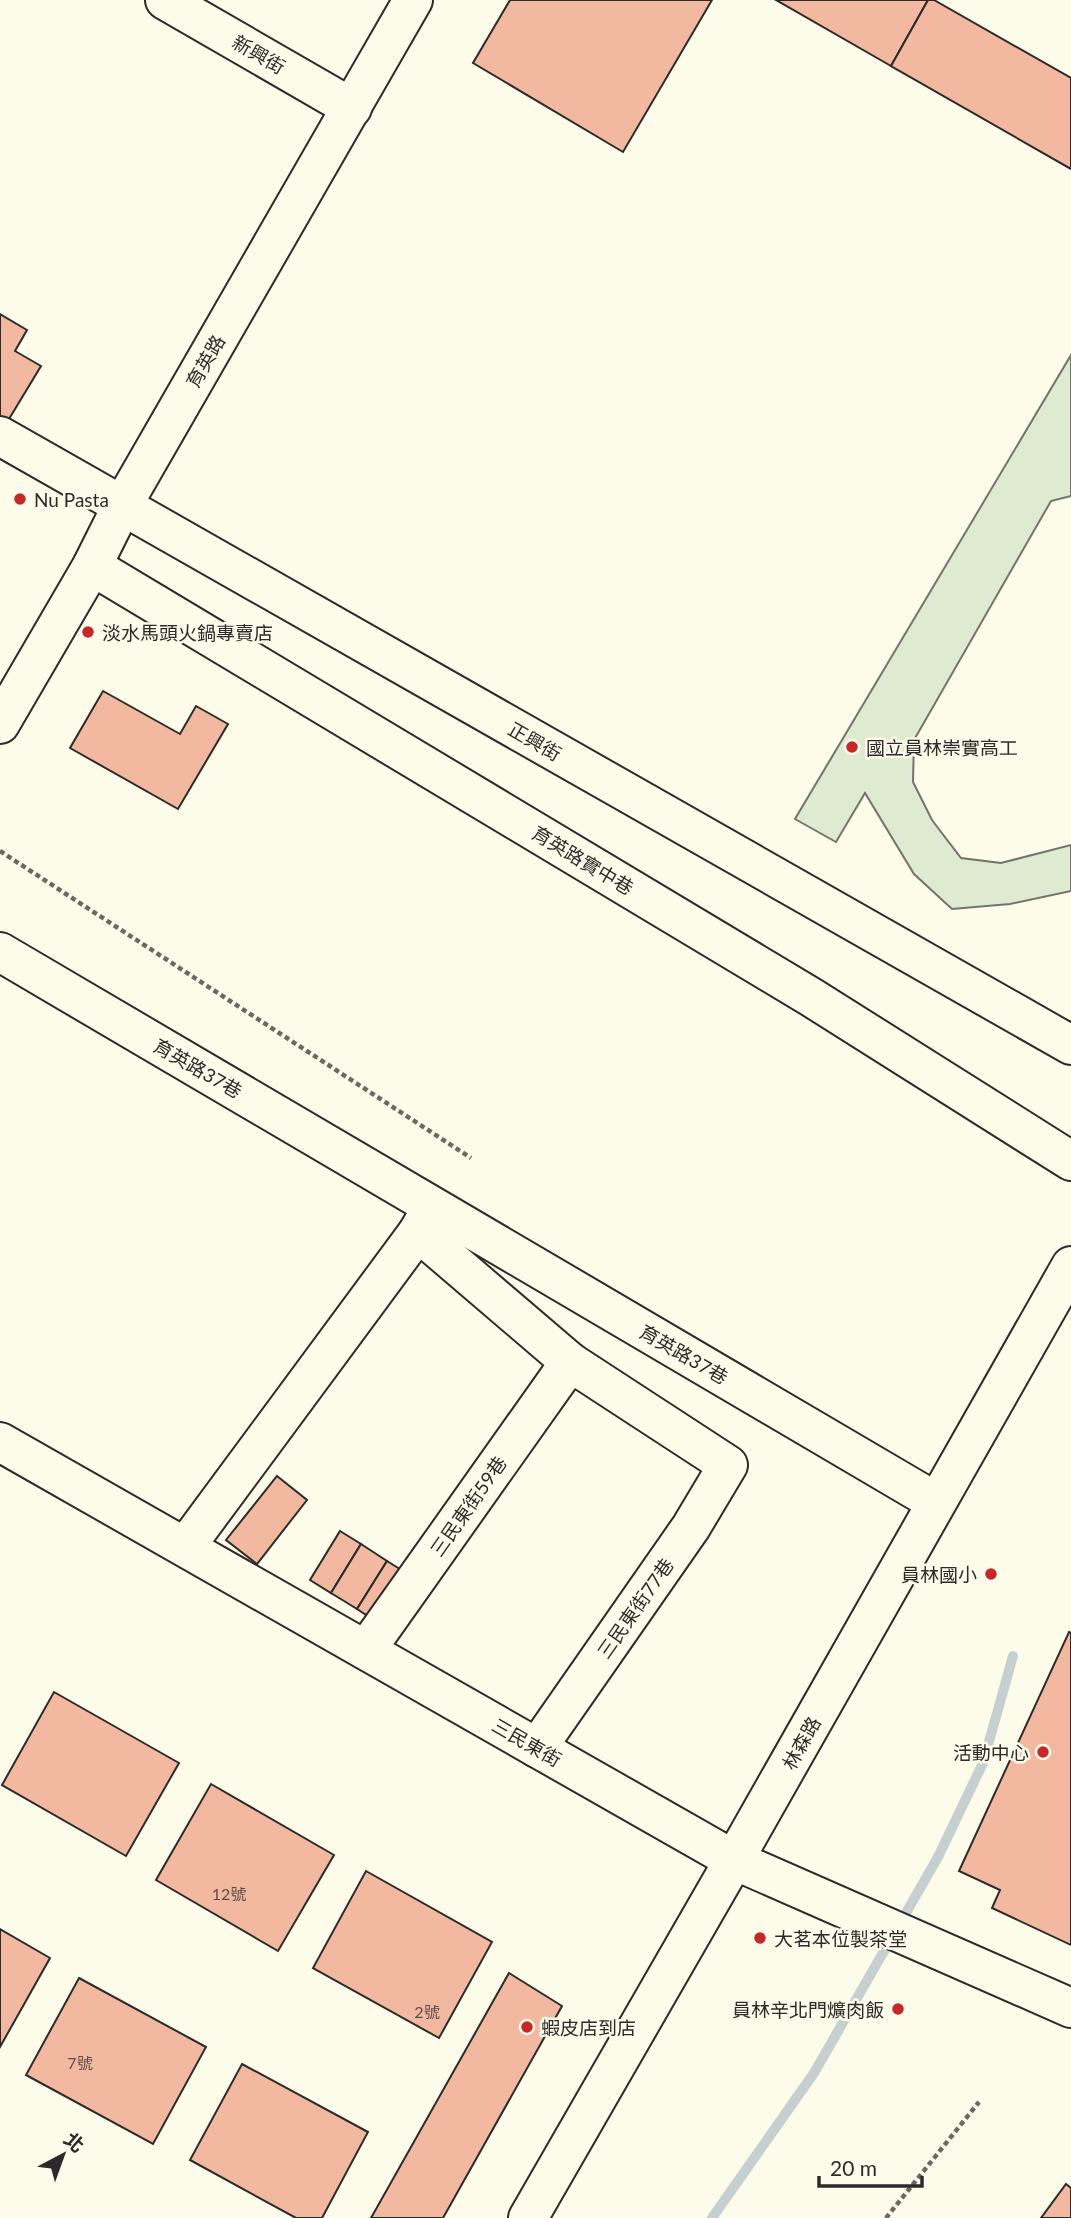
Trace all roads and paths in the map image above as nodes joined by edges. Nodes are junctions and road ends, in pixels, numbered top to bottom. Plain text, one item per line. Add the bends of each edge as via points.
1 (165, 0) edge
2 (413, 0) edge
3 (352, 108) junction
4 (0, 436) edge
5 (122, 506) junction
6 (92, 566) junction
7 (0, 724) edge
8 (0, 851) edge
9 (0, 952) edge
10 (1071, 1045) edge
11 (471, 1158) dead end
12 (1071, 1161) edge
13 (425, 1219) junction
14 (1071, 1266) edge
15 (570, 1362) junction
16 (0, 1441) edge
17 (936, 1502) junction
18 (186, 1546) junction
19 (366, 1650) junction
20 (537, 1748) junction
21 (734, 1860) junction
22 (1071, 2008) edge
23 (979, 2102) dead end
24 (528, 2218) edge
25 (886, 2218) edge

1 - 3 street, 新興街
2 - 3 street, 育英路
3 - 5 street, 育英路
4 - 5 street, 正興街
5 - 6 street, 育英路
5 - 10 street, 正興街
6 - 7 street, 育英路
6 - 12 street, 育英路實中巷 via 811,997
8 - 11 path
9 - 13 street, 育英路37巷
13 - 15 street
13 - 17 street, 育英路37巷
13 - 18 street
14 - 17 street, 林森路
15 - 19 street, 三民東街59巷
15 - 20 street, 三民東街77巷 via 728,1465 691,1527
16 - 18 street, 三民東街
17 - 21 street, 林森路
18 - 19 street, 三民東街
19 - 20 street, 三民東街
20 - 21 street, 三民東街
21 - 22 street, 三民東街
21 - 24 street, 林森路
23 - 25 path

